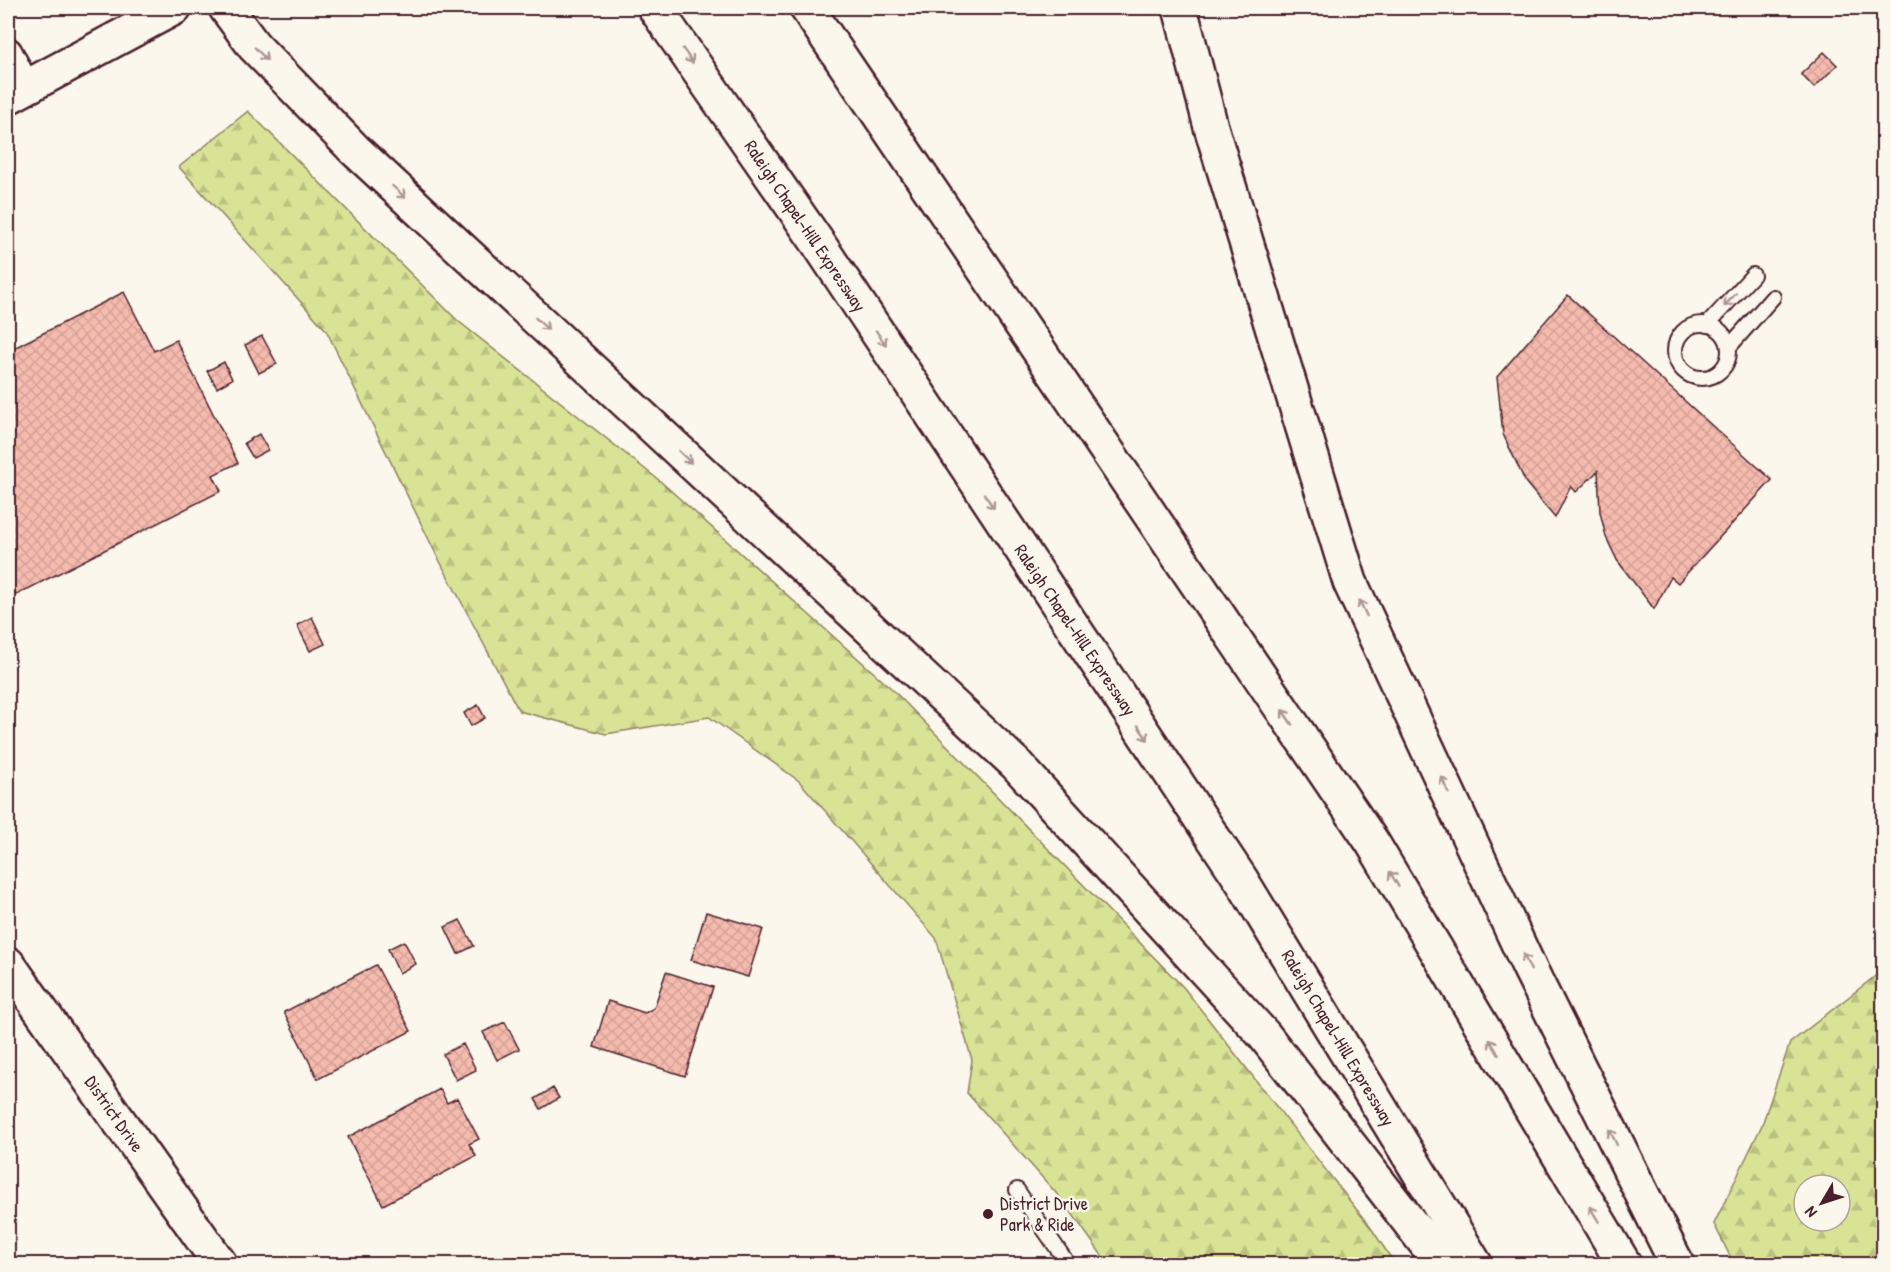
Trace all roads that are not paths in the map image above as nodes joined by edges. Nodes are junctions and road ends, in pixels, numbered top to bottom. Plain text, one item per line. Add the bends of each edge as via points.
1 (174, 8) edge
2 (226, 8) edge
3 (655, 8) edge
4 (807, 8) edge
5 (1180, 8) edge
6 (8, 52) edge
7 (17, 92) edge
8 (1753, 275) dead end
9 (1773, 297) dead end
10 (1707, 325) junction
11 (1729, 347) junction
12 (8, 964) edge
13 (1017, 1190) dead end
14 (220, 1264) edge
15 (1068, 1264) edge
16 (1442, 1264) edge
17 (1475, 1264) edge
18 (1624, 1264) edge
19 (1677, 1264) edge

1 - 7 main road
2 -> 16 main road via 254,46 355,150 1016,764 1264,1035
3 -> 17 main road, Raleigh Chapel–Hill Expressway via 818,243 1242,881
18 -> 4 main road via 1372,842
19 -> 5 main road via 1530,969 1350,582 1211,127
6 - 7 street
8 -> 10 lane
9 - 11 lane
10 - 11 lane via 1720,332
10 - 11 lane via 1696,325 1681,334 1675,351 1681,367 1695,377 1713,376 1726,365
12 - 14 main road, District Drive
13 - 15 lane

